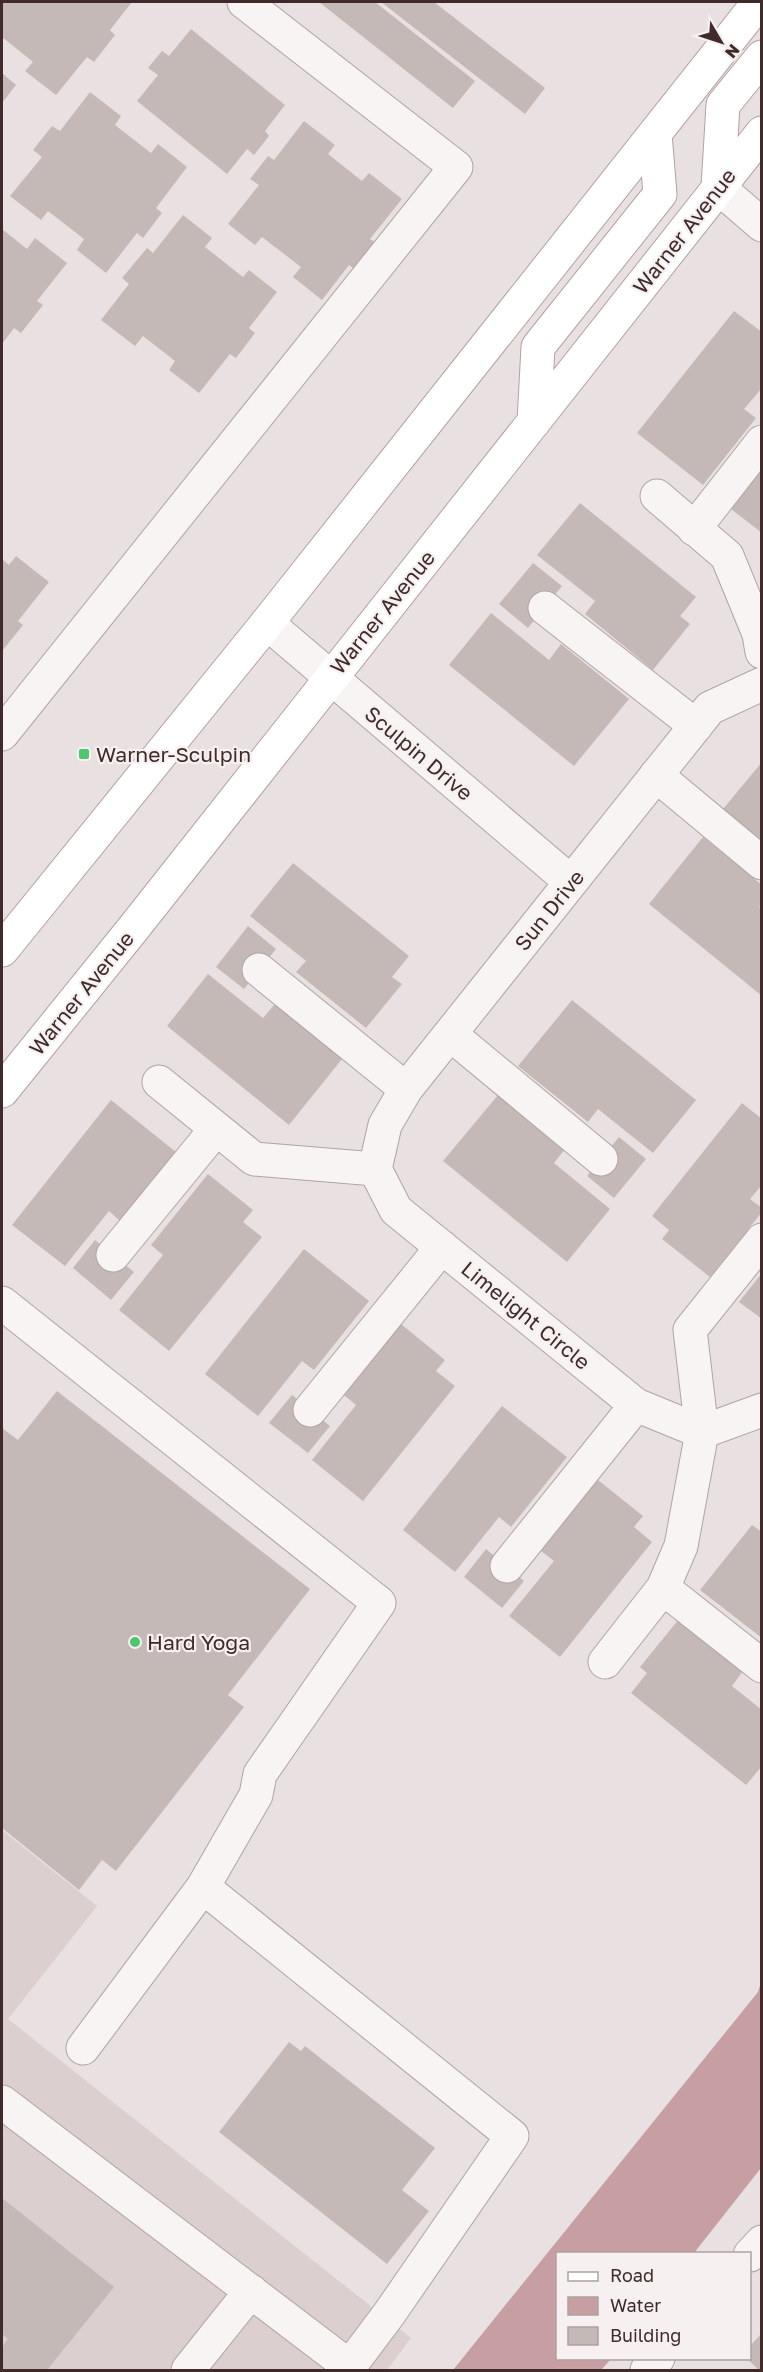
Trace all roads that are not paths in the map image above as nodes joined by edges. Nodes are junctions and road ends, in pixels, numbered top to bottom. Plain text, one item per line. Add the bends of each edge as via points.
1 (244, 2) edge
2 (759, 2) edge
3 (762, 57) edge
4 (654, 134) junction
5 (756, 150) edge
6 (718, 187) junction
7 (762, 225) edge
8 (534, 422) junction
9 (762, 442) edge
10 (657, 496) dead end
11 (694, 529) junction
12 (545, 608) dead end
13 (267, 623) junction
14 (762, 652) edge
15 (329, 678) junction
16 (762, 684) edge
17 (696, 726) junction
18 (2, 734) edge
19 (656, 775) junction
20 (762, 863) edge
21 (572, 882) junction
22 (2, 950) edge
23 (259, 970) dead end
24 (450, 1034) junction
25 (159, 1082) dead end
26 (406, 1089) junction
27 (2, 1091) edge
28 (216, 1129) junction
29 (601, 1159) dead end
30 (375, 1169) junction
31 (762, 1240) edge
32 (442, 1247) junction
33 (113, 1255) dead end
34 (2, 1303) edge
35 (636, 1405) junction
36 (310, 1410) dead end
37 (762, 1410) edge
38 (702, 1432) junction
39 (507, 1566) dead end
40 (663, 1588) junction
41 (605, 1662) dead end
42 (762, 1666) edge
43 (204, 1887) junction
44 (84, 2048) dead end
45 (2, 2102) edge
46 (762, 2242) edge
47 (751, 2254) edge
48 (250, 2290) junction
49 (348, 2369) edge
50 (188, 2370) edge

1 - 18 street via 456,167
2 - 4 main road
3 - 6 main road via 723,105
4 - 8 main road via 660,194 538,347
4 - 13 main road
5 - 6 main road, Warner Avenue
6 - 7 street
6 - 8 main road, Warner Avenue
8 - 15 main road, Warner Avenue
9 - 11 street
10 - 11 street
11 - 14 street via 727,556 759,634
12 - 17 street
13 - 15 street, Sculpin Drive
13 - 22 main road
15 - 21 street, Sculpin Drive
15 - 27 main road, Warner Avenue
16 - 17 street, Sun Drive via 710,708
17 - 19 street, Sun Drive
19 - 20 street
19 - 21 street, Sun Drive
21 - 24 street, Sun Drive
23 - 26 street
24 - 26 street, Sun Drive
24 - 29 street
25 - 28 street
26 - 30 street, Sun Drive via 385,1125
28 - 30 street via 254,1159
28 - 33 street
30 - 32 street, Limelight Circle via 396,1210
31 - 38 street via 690,1329
32 - 35 street, Limelight Circle
32 - 36 street
34 - 43 street via 379,1603 261,1774 256,1795
35 - 38 street, Limelight Circle
35 - 39 street
37 - 38 street
38 - 40 street via 681,1546
40 - 41 street
40 - 42 street
43 - 44 street
43 - 49 street via 513,2136
45 - 48 street
46 - 47 street
48 - 49 street
48 - 50 street

